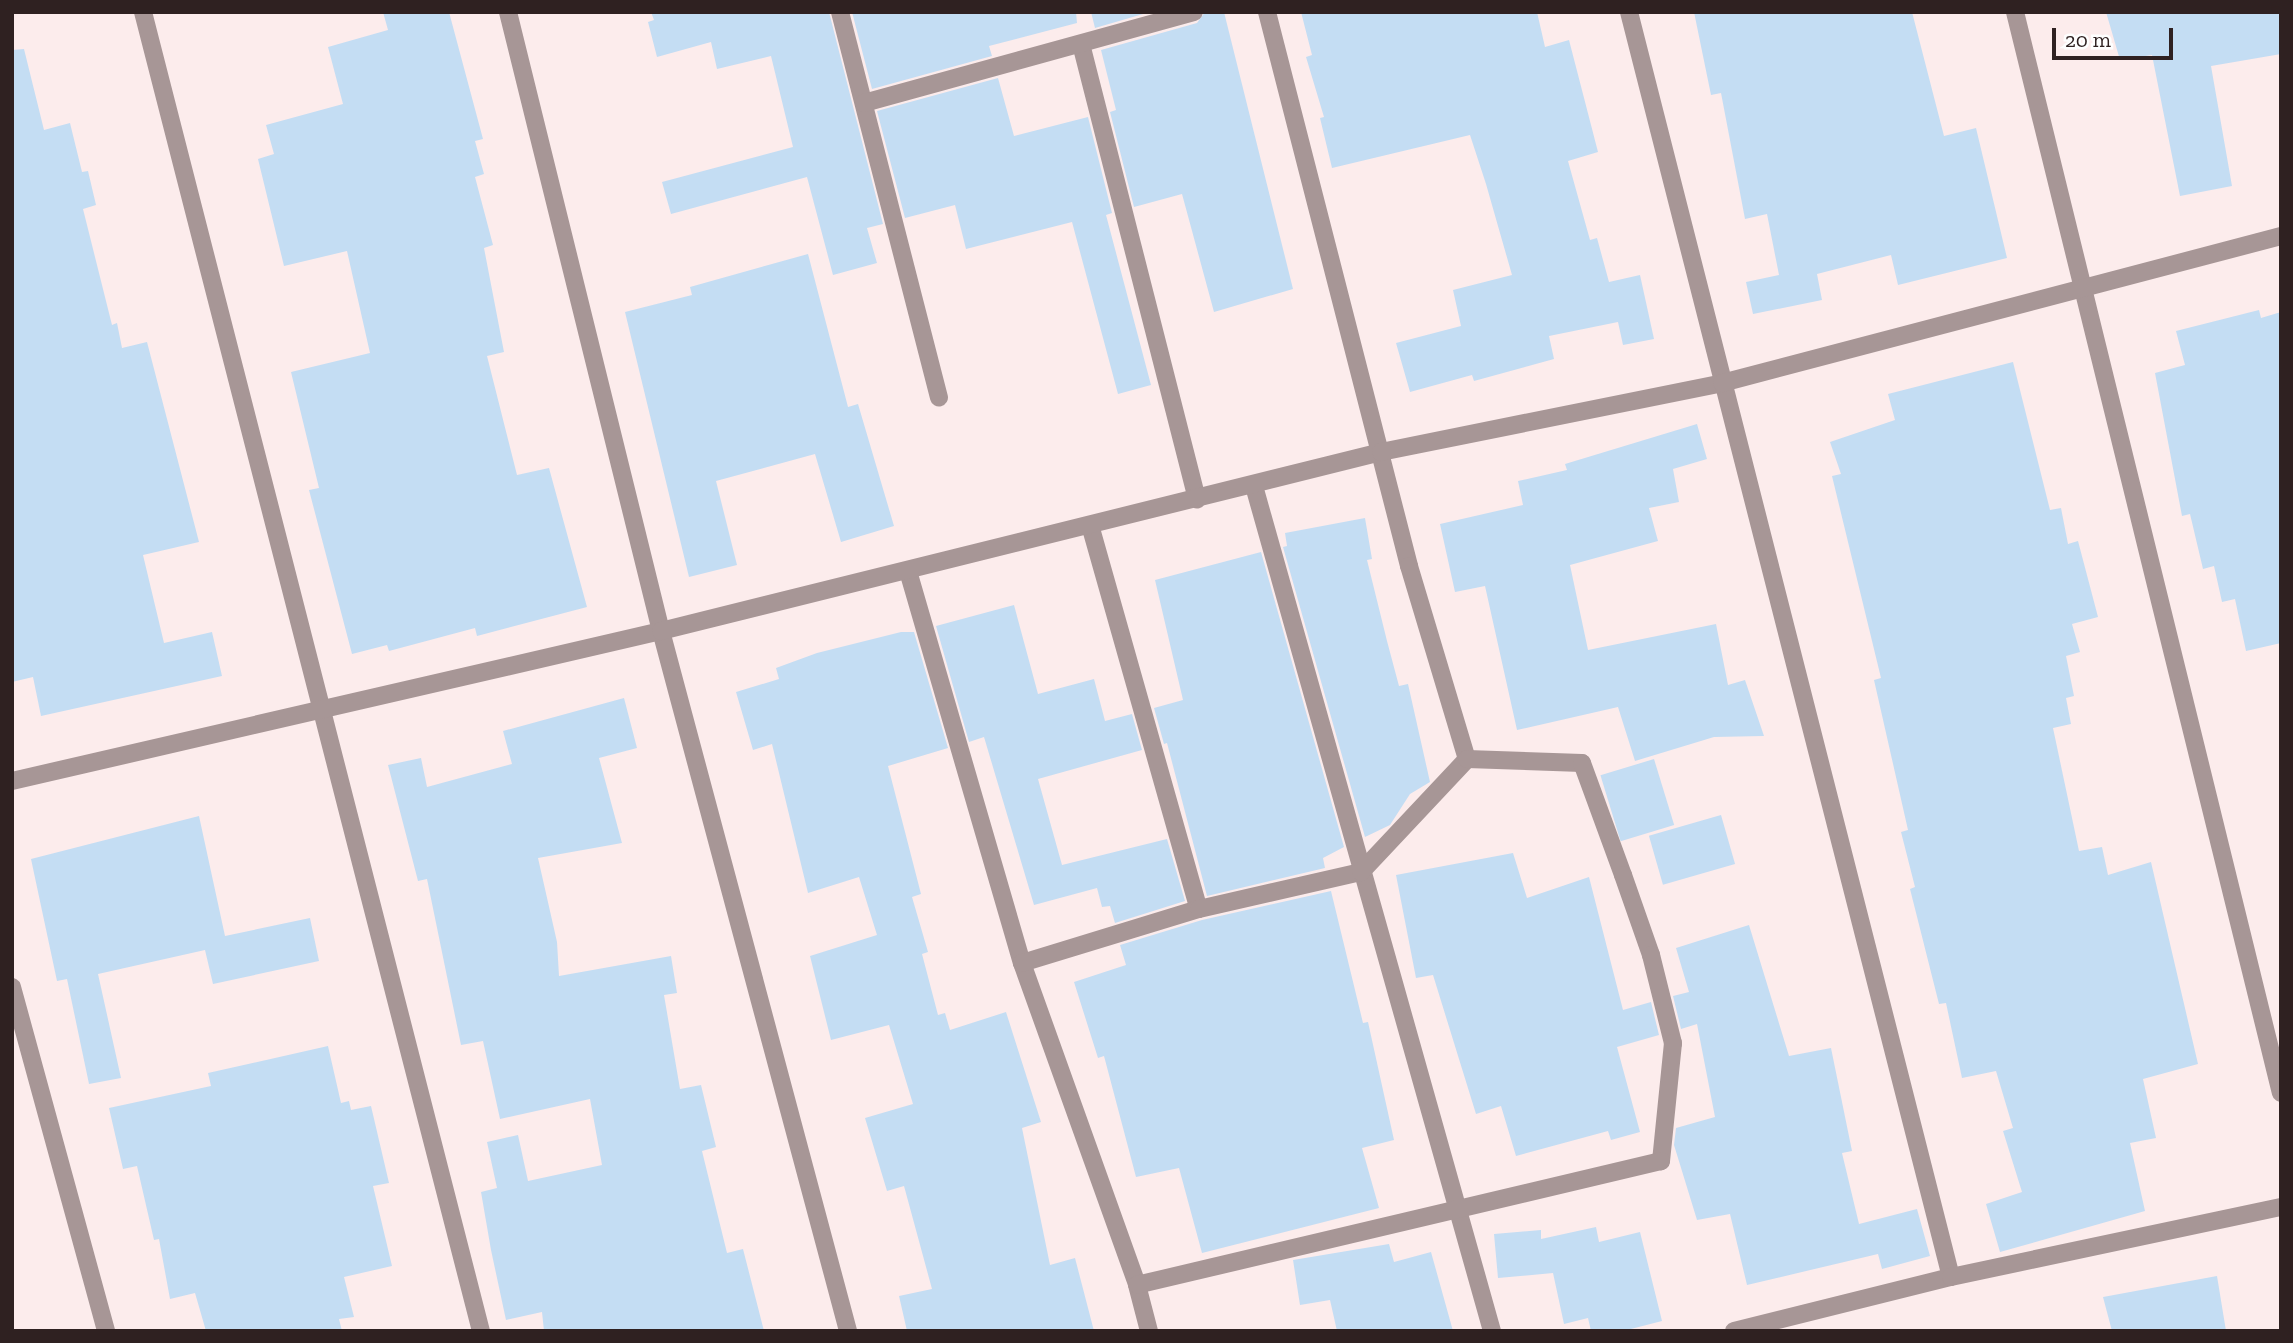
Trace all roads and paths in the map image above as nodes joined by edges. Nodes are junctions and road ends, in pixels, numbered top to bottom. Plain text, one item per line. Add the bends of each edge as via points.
1 (143, 12) edge
2 (508, 12) edge
3 (840, 12) edge
4 (1194, 12) edge
5 (1267, 12) edge
6 (1629, 12) edge
7 (2015, 12) edge
8 (1081, 44) junction
9 (864, 103) junction
10 (2281, 236) edge
11 (2084, 290) junction
12 (1722, 383) junction
13 (939, 398) dead end
14 (1381, 452) junction
15 (1254, 486) junction
16 (1197, 499) junction
17 (1090, 525) junction
18 (908, 570) junction
19 (661, 631) junction
20 (322, 708) junction
21 (1467, 759) junction
22 (12, 781) edge
23 (1361, 872) junction
24 (1199, 909) junction
25 (1023, 963) junction
26 (12, 987) edge
27 (2281, 1093) edge
28 (2281, 1206) edge
29 (1457, 1210) junction
30 (1951, 1277) junction
31 (1137, 1285) junction
32 (106, 1331) edge
33 (481, 1331) edge
34 (848, 1331) edge
35 (1149, 1331) edge
36 (1492, 1331) edge
37 (1734, 1331) edge

1 - 20 street
2 - 19 street
3 - 9 street
4 - 8 street
5 - 14 street
6 - 12 street
7 - 11 street
8 - 9 street
8 - 16 street
9 - 13 street
10 - 11 street
11 - 12 street
11 - 27 street
12 - 14 street
12 - 30 street
14 - 15 street
14 - 21 street
15 - 16 street
15 - 23 street
16 - 17 street
17 - 18 street
17 - 24 street
18 - 19 street
18 - 25 street
19 - 20 street
19 - 34 street
20 - 22 street
20 - 33 street
21 - 23 street
21 - 29 street via 1582,763 1651,955 1673,1043 1661,1161
23 - 24 street
23 - 29 street
24 - 25 street
25 - 31 street
26 - 32 street
28 - 30 street
29 - 31 street
29 - 36 street
30 - 37 street
31 - 35 street

